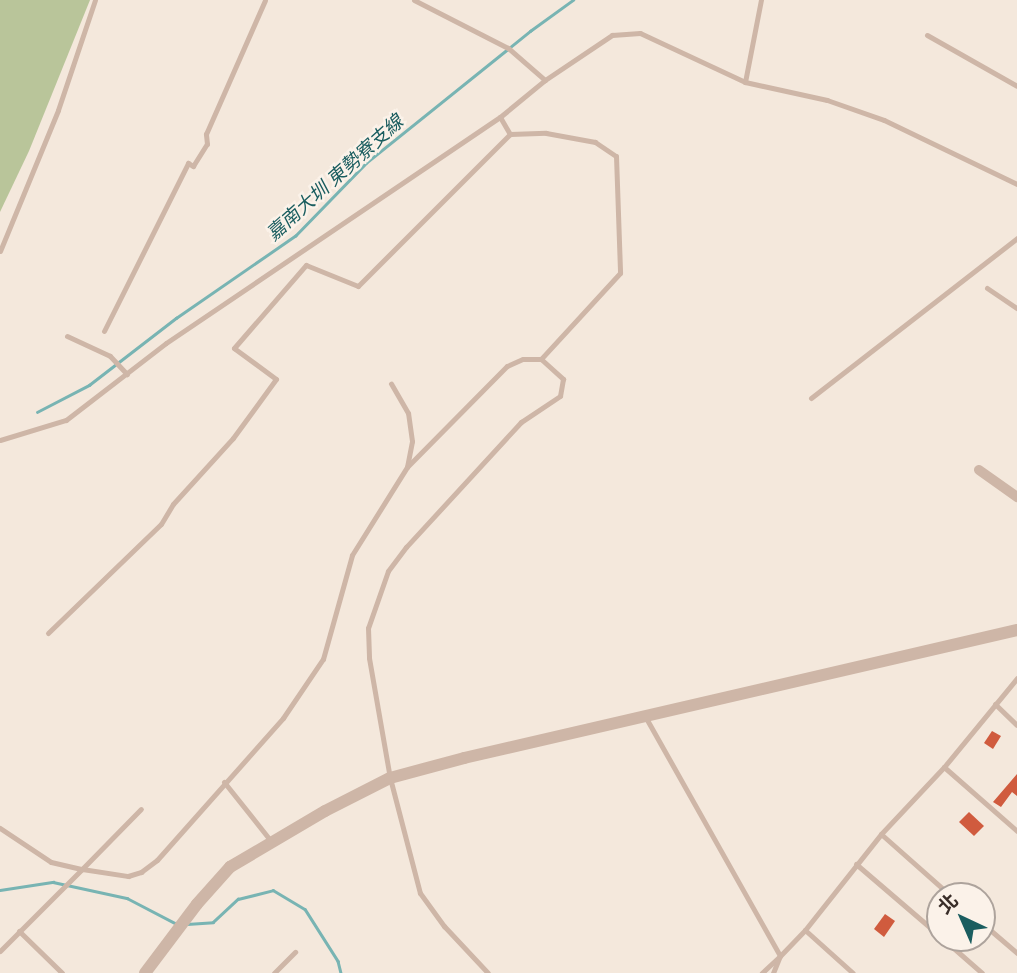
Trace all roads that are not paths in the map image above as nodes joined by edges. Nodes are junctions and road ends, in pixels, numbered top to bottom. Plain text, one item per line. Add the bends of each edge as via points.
1 (95, 0) edge
2 (265, 0) edge
3 (414, 0) edge
4 (761, 0) edge
5 (927, 35) dead end
6 (544, 80) junction
7 (745, 82) junction
8 (1017, 86) edge
9 (499, 117) junction
10 (510, 134) junction
11 (1017, 184) edge
12 (1017, 238) edge
13 (0, 251) edge
14 (987, 288) dead end
15 (1017, 308) edge
16 (104, 331) dead end
17 (67, 336) dead end
18 (541, 359) junction
19 (127, 374) junction
20 (391, 384) dead end
21 (811, 398) dead end
22 (0, 440) edge
23 (407, 467) junction
24 (979, 470) dead end
25 (1017, 498) edge
26 (1017, 630) edge
27 (48, 633) dead end
28 (1017, 678) edge
29 (995, 704) junction
30 (646, 717) junction
31 (1017, 725) edge
32 (944, 767) junction
33 (390, 778) junction
34 (224, 782) junction
35 (141, 809) dead end
36 (0, 828) edge
37 (1017, 831) edge
38 (881, 834) junction
39 (271, 841) junction
40 (856, 864) junction
41 (82, 869) junction
42 (935, 882) edge
43 (926, 924) edge
44 (805, 930) junction
45 (19, 931) junction
46 (996, 935) edge
47 (0, 951) edge
48 (295, 951) dead end
49 (958, 952) edge
50 (1017, 953) edge
51 (780, 956) junction
52 (62, 973) edge
53 (145, 973) edge
54 (274, 973) edge
55 (488, 973) edge
56 (762, 973) edge
57 (773, 973) edge
58 (853, 973) edge
59 (982, 973) edge

1 - 13 lane via 58,110
2 - 16 lane via 206,134 207,144 194,166 188,163
3 - 6 lane via 508,48
4 - 7 lane
5 - 8 lane
6 - 7 lane via 612,35 640,33
6 - 9 lane
7 - 11 lane via 828,100 884,120
9 - 10 lane
9 - 19 lane
10 - 18 lane via 546,133 595,142 616,156 620,273
10 - 27 lane via 358,286 306,265 234,348 276,379 233,438 173,503 161,524
12 - 21 lane
14 - 15 lane
17 - 19 lane via 110,356
18 - 23 lane via 523,359 507,366
18 - 33 lane via 563,379 560,396 521,422 388,571 368,628 369,659
19 - 22 lane via 66,420
20 - 23 lane via 408,413 412,442
23 - 34 lane via 352,555 323,659 283,718
24 - 25 street
26 - 30 street
28 - 29 lane
29 - 31 lane
29 - 32 lane
30 - 33 street
30 - 51 lane
32 - 37 lane
32 - 38 lane
33 - 39 street
33 - 55 lane via 420,893
34 - 39 lane
34 - 41 lane via 158,860 141,872 128,876
35 - 41 lane
36 - 41 lane via 51,862
38 - 40 lane
38 - 42 lane
39 - 53 street via 230,867
40 - 43 lane
40 - 44 lane
41 - 45 lane
44 - 51 lane
44 - 58 lane
45 - 47 lane
45 - 52 lane
46 - 50 lane
48 - 54 lane
49 - 59 lane
51 - 56 lane
51 - 57 lane

